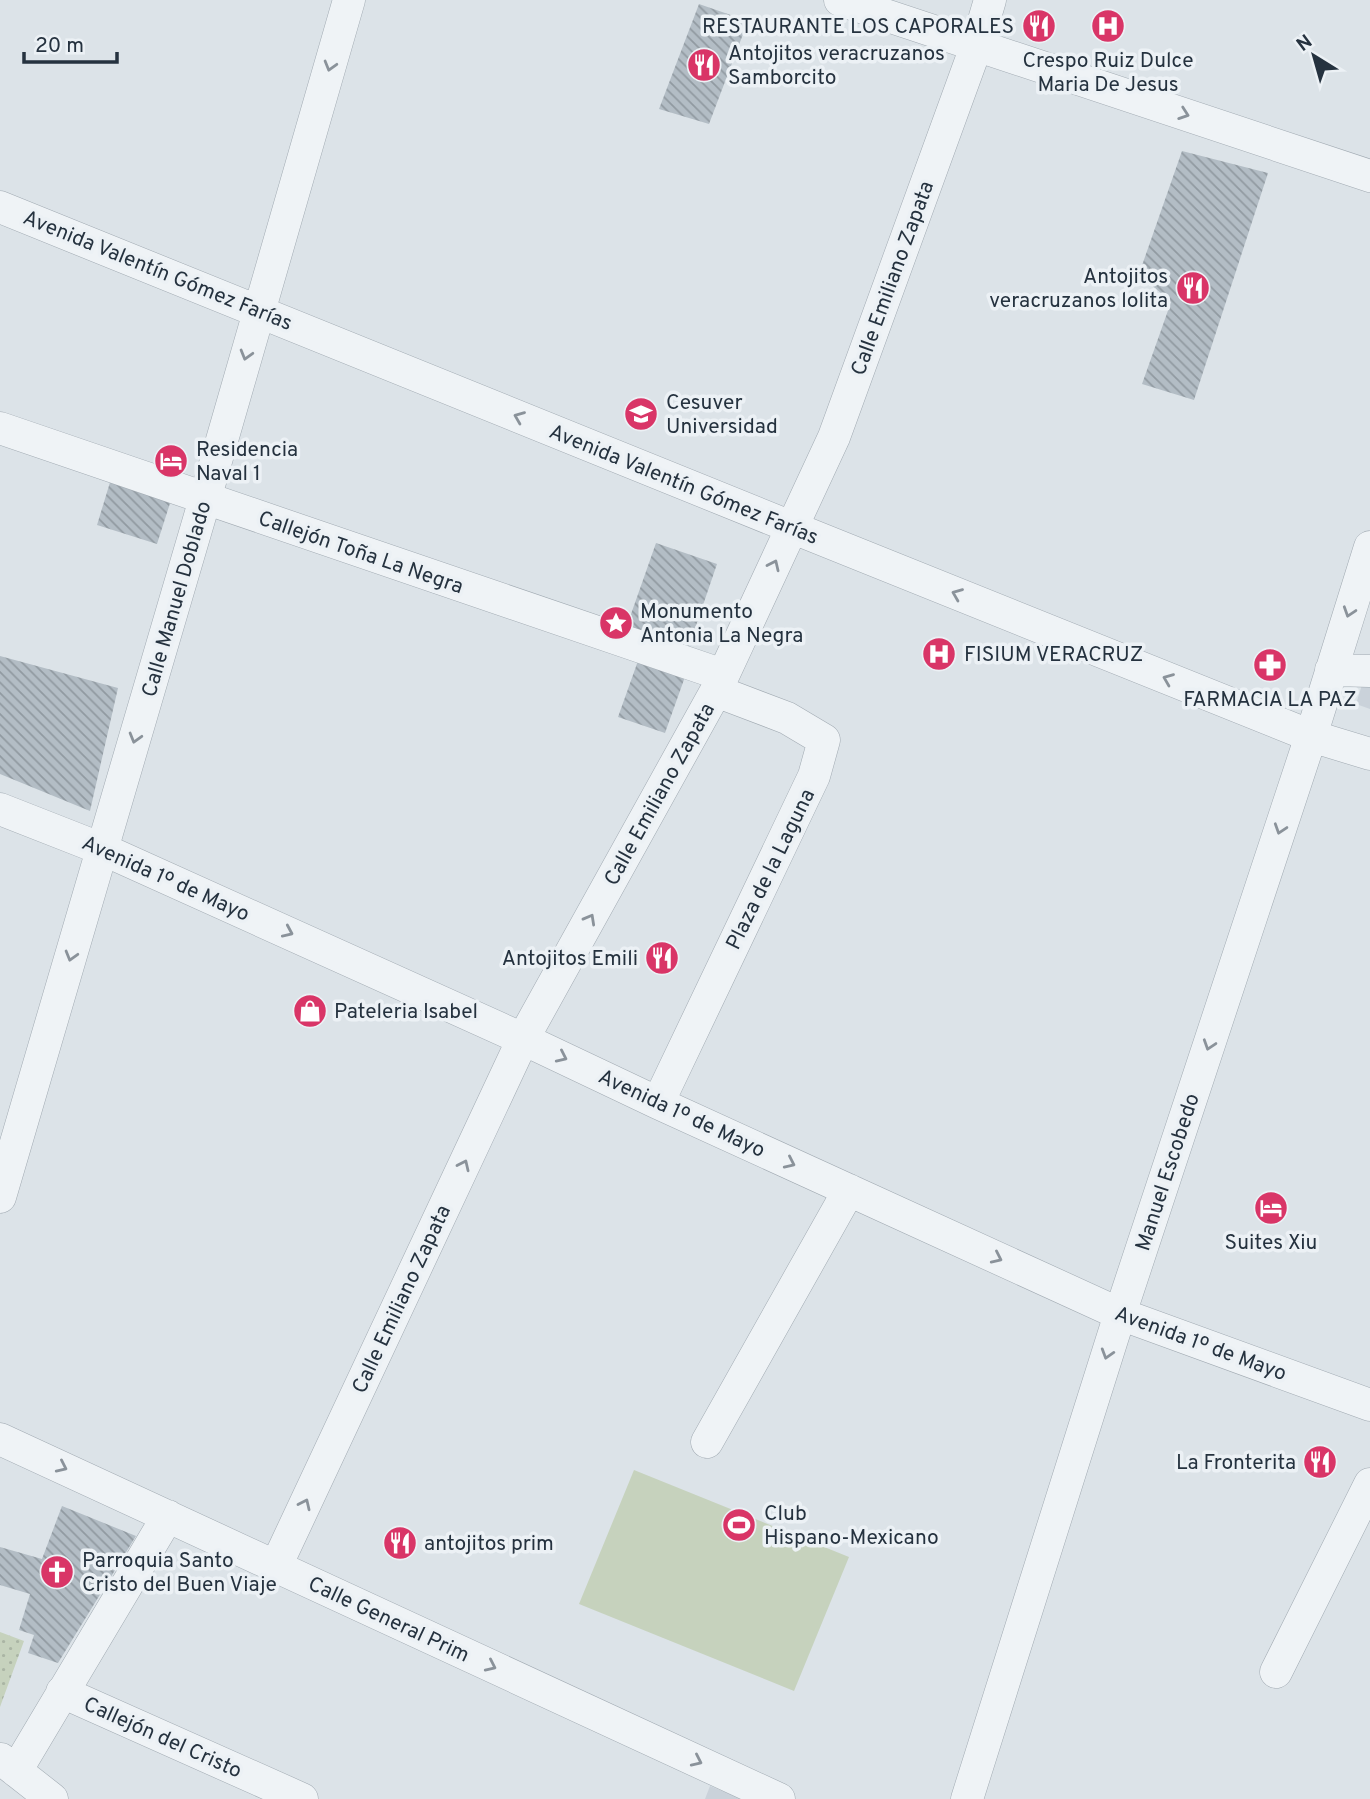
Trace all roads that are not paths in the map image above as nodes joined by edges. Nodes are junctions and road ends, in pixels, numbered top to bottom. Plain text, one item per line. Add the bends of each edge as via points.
1 (348, 0) edge
2 (840, 0) edge
3 (990, 0) edge
4 (976, 44) junction
5 (1370, 176) edge
6 (0, 206) edge
7 (259, 311) junction
8 (0, 428) edge
9 (205, 499) junction
10 (791, 527) junction
11 (1370, 547) edge
12 (1331, 670) junction
13 (1370, 670) edge
14 (719, 683) junction
15 (1311, 736) junction
16 (1370, 754) edge
17 (0, 809) edge
18 (102, 849) junction
19 (523, 1039) junction
20 (658, 1103) junction
21 (849, 1190) junction
22 (0, 1197) edge
23 (1120, 1314) junction
24 (1370, 1405) edge
25 (0, 1439) edge
26 (707, 1442) dead end
27 (1370, 1484) edge
28 (168, 1516) junction
29 (276, 1566) junction
30 (1276, 1672) dead end
31 (62, 1692) junction
32 (8, 1765) edge
33 (46, 1797) edge
34 (302, 1799) edge
35 (779, 1799) edge
36 (967, 1799) edge

1 -> 7 street, Calle Manuel Doblado
2 - 4 street
3 - 4 street, Calle Emiliano Zapata
4 -> 5 street
4 - 10 street, Calle Emiliano Zapata via 834,437
6 - 7 street, Avenida Valentín Gómez Farías
7 -> 9 street, Calle Manuel Doblado
10 -> 7 street, Avenida Valentín Gómez Farías
8 - 9 street, Callejón Toña La Negra
9 - 14 street, Callejón Toña La Negra
9 -> 18 street, Calle Manuel Doblado
14 -> 10 street, Calle Emiliano Zapata
15 -> 10 street, Avenida Valentín Gómez Farías
11 -> 12 street, Manuel Escobedo
12 - 13 street
12 - 15 street, Manuel Escobedo
19 -> 14 street, Calle Emiliano Zapata
14 - 20 street, Plaza de la Laguna via 824,740 814,776
15 - 16 street, Avenida Valentín Gómez Farías
15 -> 23 street, Manuel Escobedo
17 - 18 street, Avenida 1º de Mayo
18 -> 19 street, Avenida 1º de Mayo
18 -> 22 street, Calle Manuel Doblado
19 -> 20 street, Avenida 1º de Mayo
29 -> 19 street, Calle Emiliano Zapata
20 -> 21 street, Avenida 1º de Mayo
21 -> 23 street, Avenida 1º de Mayo
21 - 26 street
23 - 24 street, Avenida 1º de Mayo
23 -> 36 street, Manuel Escobedo
25 -> 28 street, Calle General Prim
27 - 30 street
28 - 29 street, Calle General Prim
28 - 31 street, Callejón del Cristo
29 -> 35 street, Calle General Prim
31 - 32 street, Callejón del Cristo
31 - 34 street, Callejón del Cristo
32 - 33 street

